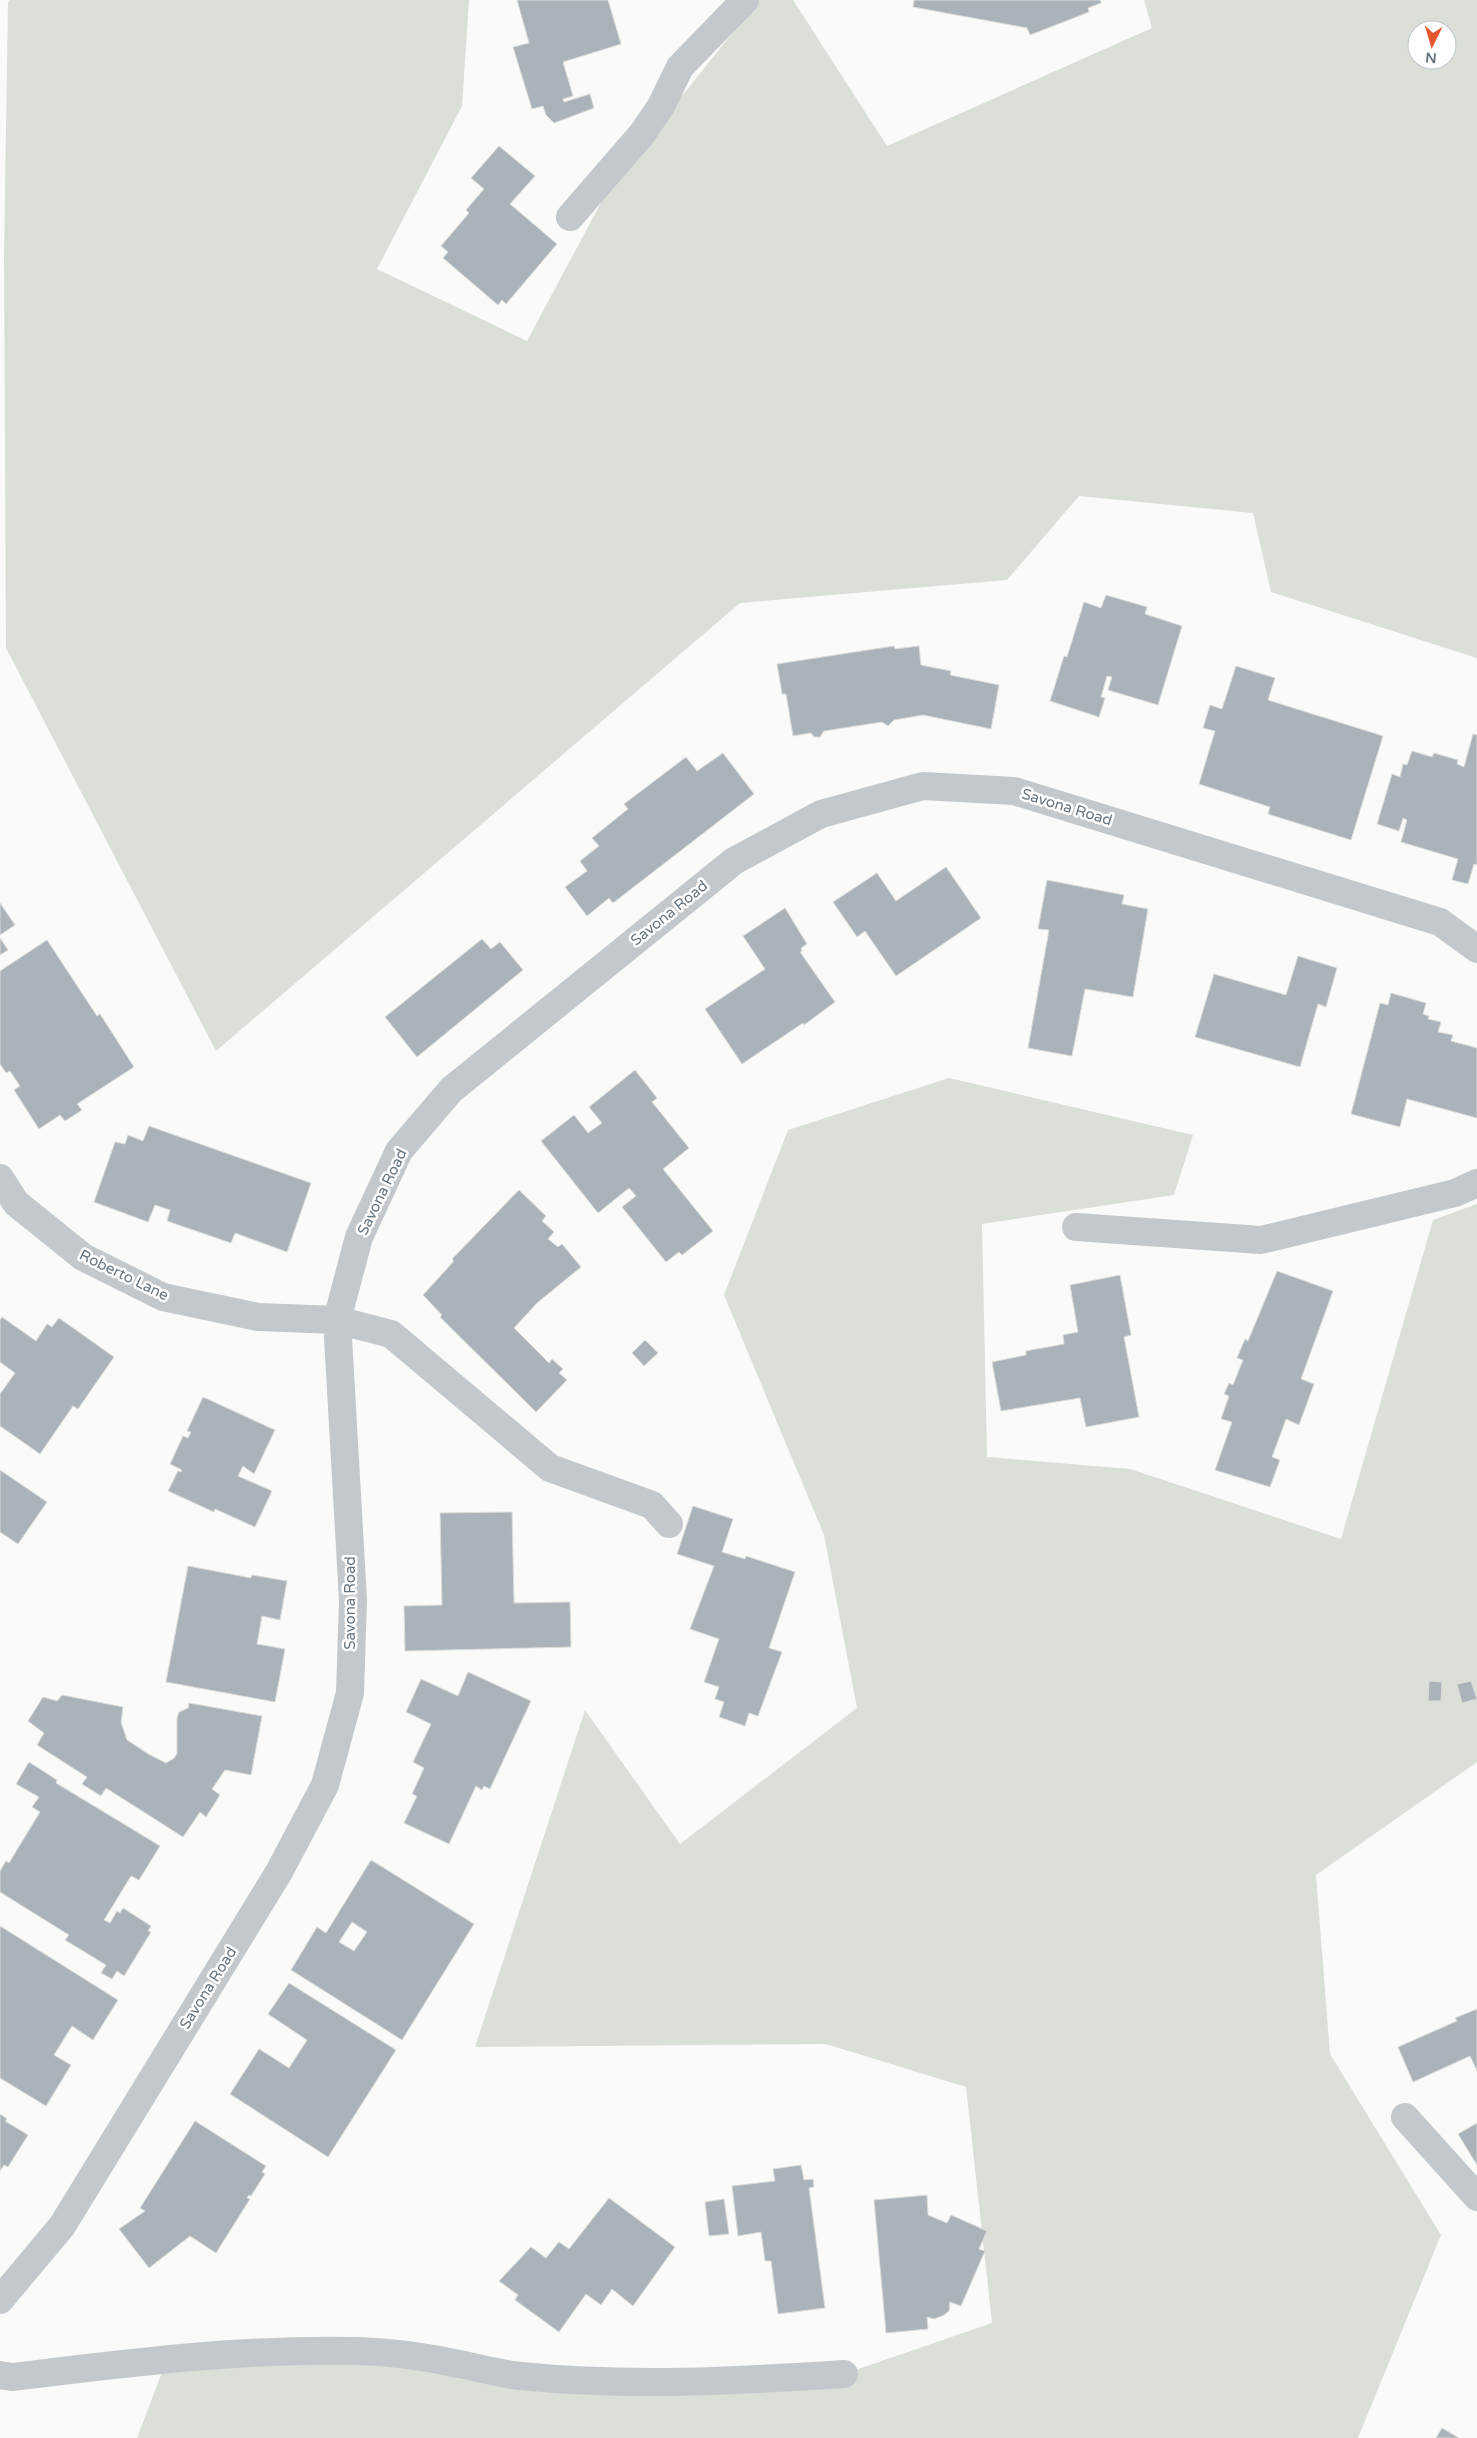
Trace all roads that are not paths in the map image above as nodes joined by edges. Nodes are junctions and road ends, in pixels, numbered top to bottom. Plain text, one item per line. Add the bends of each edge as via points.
1 (745, 0) edge
2 (570, 217) dead end
3 (1477, 949) edge
4 (0, 1178) edge
5 (1477, 1183) edge
6 (8, 1211) edge
7 (1076, 1227) dead end
8 (337, 1320) junction
9 (669, 1524) dead end
10 (1405, 2117) dead end
11 (1477, 2197) edge
12 (0, 2300) edge
13 (844, 2374) dead end
14 (0, 2375) edge

1 - 2 street via 680,67 661,106 642,134
3 - 8 street, Savona Road via 1440,922 1014,791 922,786 821,814 734,861 451,1090 398,1151 359,1237
4 - 6 street, Roberto Lane
5 - 7 street via 1455,1193 1261,1240
6 - 8 street, Roberto Lane via 83,1257 163,1297 258,1317
8 - 9 street, Roberto Lane via 391,1334 550,1468 652,1504
8 - 12 street, Savona Road via 353,1600 350,1693 325,1785 280,1872 62,2226
10 - 11 street
13 - 14 street via 700,2383 594,2382 518,2376 440,2360 362,2351 267,2352 167,2359 12,2377

